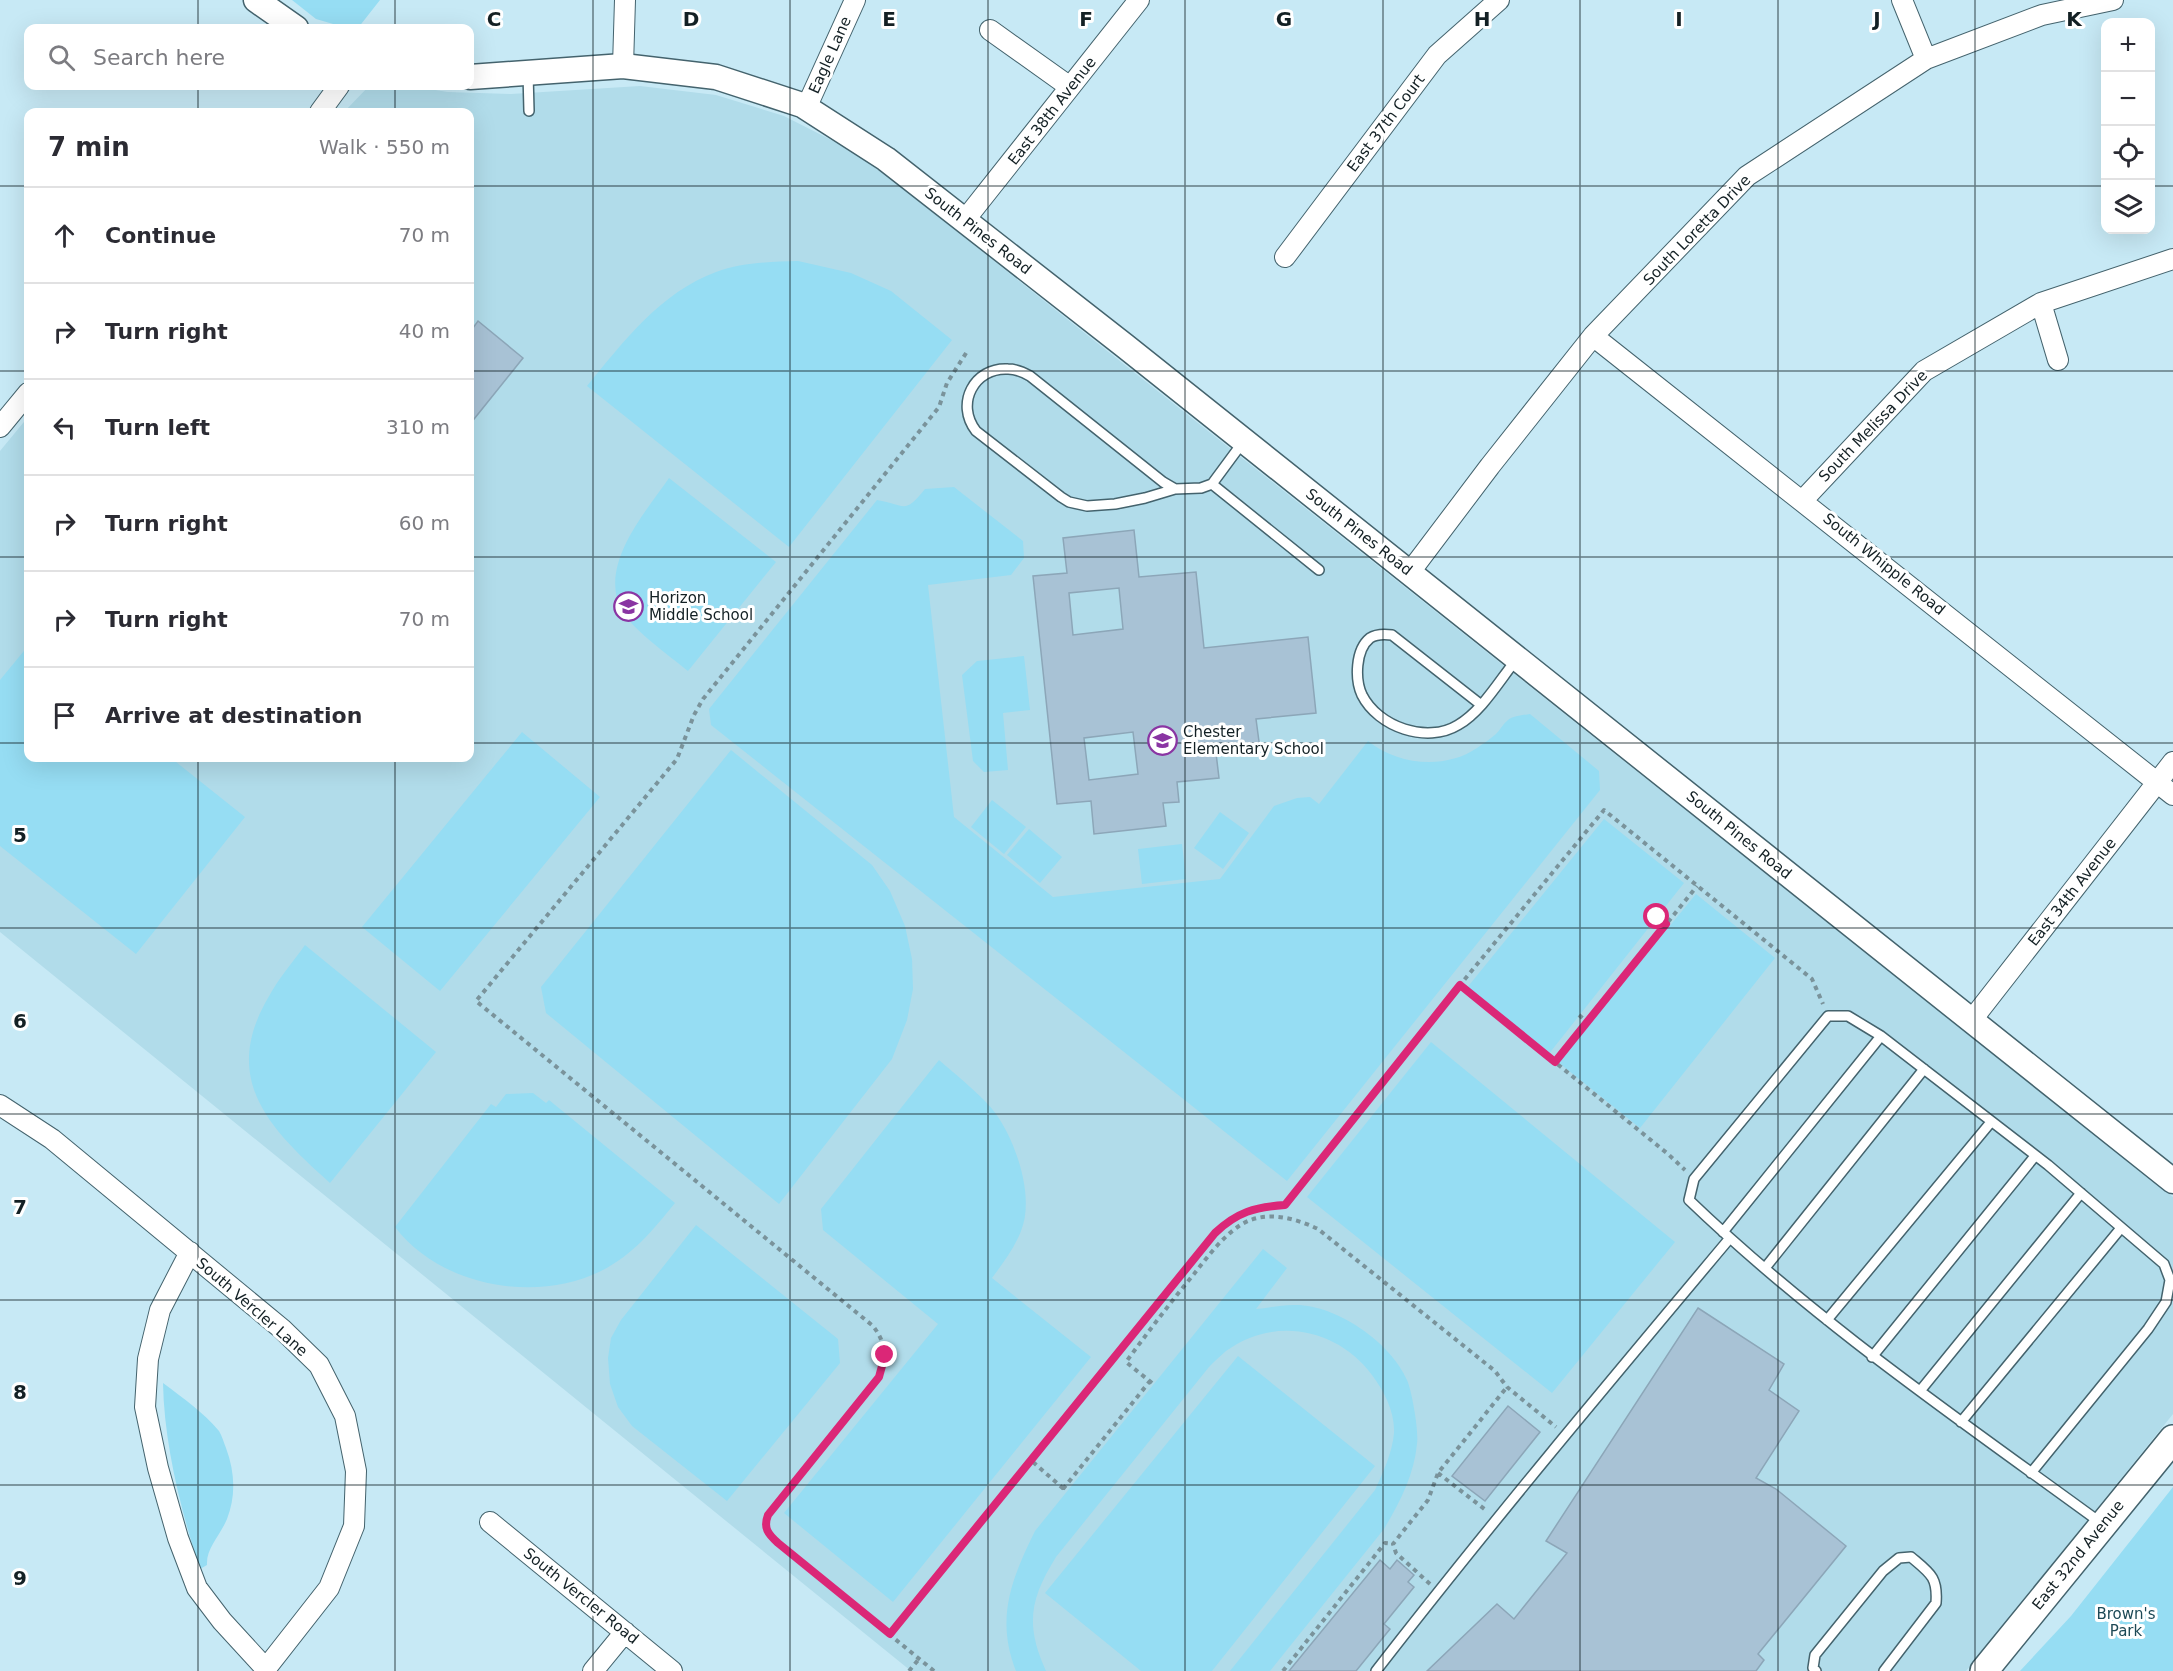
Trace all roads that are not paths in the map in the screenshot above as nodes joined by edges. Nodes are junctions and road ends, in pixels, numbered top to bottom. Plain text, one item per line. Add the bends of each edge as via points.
1 (256, 0) edge
2 (624, 0) edge
3 (855, 0) edge
4 (1140, 0) edge
5 (1499, 0) edge
6 (1902, 0) edge
7 (2113, 0) edge
8 (290, 24) edge
9 (990, 30) dead end
10 (1926, 59) junction
11 (623, 66) junction
12 (528, 73) junction
13 (474, 77) edge
14 (1070, 87) junction
15 (336, 90) edge
16 (802, 105) junction
17 (323, 108) edge
18 (529, 111) dead end
19 (964, 221) junction
20 (1286, 257) dead end
21 (2173, 259) edge
22 (2041, 303) junction
23 (1593, 336) junction
24 (2058, 360) dead end
25 (24, 398) edge
26 (0, 427) edge
27 (1244, 440) junction
28 (1212, 484) junction
29 (1175, 489) junction
30 (1803, 500) junction
31 (1319, 570) dead end
32 (1410, 572) junction
33 (1517, 658) junction
34 (1480, 704) junction
35 (2173, 762) edge
36 (2165, 789) edge
37 (1971, 1021) junction
38 (1881, 1036) junction
39 (1924, 1069) junction
40 (0, 1105) edge
41 (1991, 1122) junction
42 (2035, 1156) junction
43 (2173, 1181) edge
44 (2081, 1193) junction
45 (2121, 1228) junction
46 (1726, 1235) junction
47 (190, 1252) junction
48 (1765, 1268) junction
49 (1827, 1320) junction
50 (1872, 1356) junction
51 (1920, 1391) junction
52 (1961, 1422) junction
53 (2173, 1439) edge
54 (2031, 1473) junction
55 (490, 1522) dead end
56 (2103, 1525) junction
57 (625, 1632) junction
58 (265, 1670) edge
59 (592, 1671) edge
60 (672, 1671) edge
61 (1376, 1671) edge
62 (1816, 1671) edge
63 (1884, 1671) edge
64 (1984, 1671) edge

1 - 8 street
2 - 11 street
3 - 16 street, Eagle Lane via 807,106
4 - 14 street, East 38th Avenue
5 - 20 street, East 37th Court via 1437,55
6 - 10 street
7 - 10 street, South Loretta Drive via 2042,15
9 - 14 street
10 - 23 street, South Loretta Drive via 1747,176
11 - 12 street, South Pines Road
11 - 16 street, South Pines Road via 716,77
12 - 13 street, South Pines Road
12 - 18 lane
14 - 19 street, East 38th Avenue
15 - 17 street
16 - 19 street, South Pines Road via 886,159
19 - 27 street, South Pines Road
21 - 22 street, South Melissa Drive
22 - 24 street
22 - 30 street, South Melissa Drive via 1924,371
23 - 30 street, South Whipple Road
23 - 32 street, South Loretta Drive
25 - 26 street
27 - 28 lane
27 - 32 street, South Pines Road
28 - 29 lane
28 - 31 lane
29 - 29 lane via 1114,504 1078,505 1061,497 976,431 969,417 969,391 981,378 997,370 1018,370
30 - 36 street, South Whipple Road
32 - 33 street, South Pines Road
33 - 34 lane
33 - 37 street, South Pines Road
34 - 34 lane via 1459,725 1446,731 1427,734 1394,724 1362,695 1359,658 1364,645 1380,634 1392,635
35 - 36 street, East 34th Avenue
36 - 37 street, East 34th Avenue
37 - 43 street, South Pines Road
38 - 39 lane
38 - 46 lane
38 - 46 lane via 1848,1016 1828,1016 1694,1179 1689,1200
39 - 41 lane
39 - 48 lane
40 - 47 street, South Vercler Lane via 52,1139
41 - 42 lane
41 - 49 lane
42 - 44 lane
42 - 50 lane
44 - 45 lane
44 - 51 lane
45 - 52 lane
45 - 54 lane via 2164,1264 2170,1280 2166,1302
46 - 48 lane
46 - 61 lane
47 - 58 street via 160,1310 148,1359 145,1407 158,1468 196,1588
47 - 58 street, South Vercler Lane via 319,1365 345,1416 356,1471 354,1526 328,1588
48 - 49 lane
49 - 50 lane
50 - 51 lane
51 - 52 lane
52 - 54 lane
53 - 56 main road, East 32nd Avenue
54 - 56 lane
55 - 57 street, South Vercler Road
56 - 64 main road, East 32nd Avenue
57 - 59 street
57 - 60 street, South Vercler Road
62 - 63 lane via 1815,1656 1883,1571 1899,1558 1911,1557 1933,1575 1936,1603

